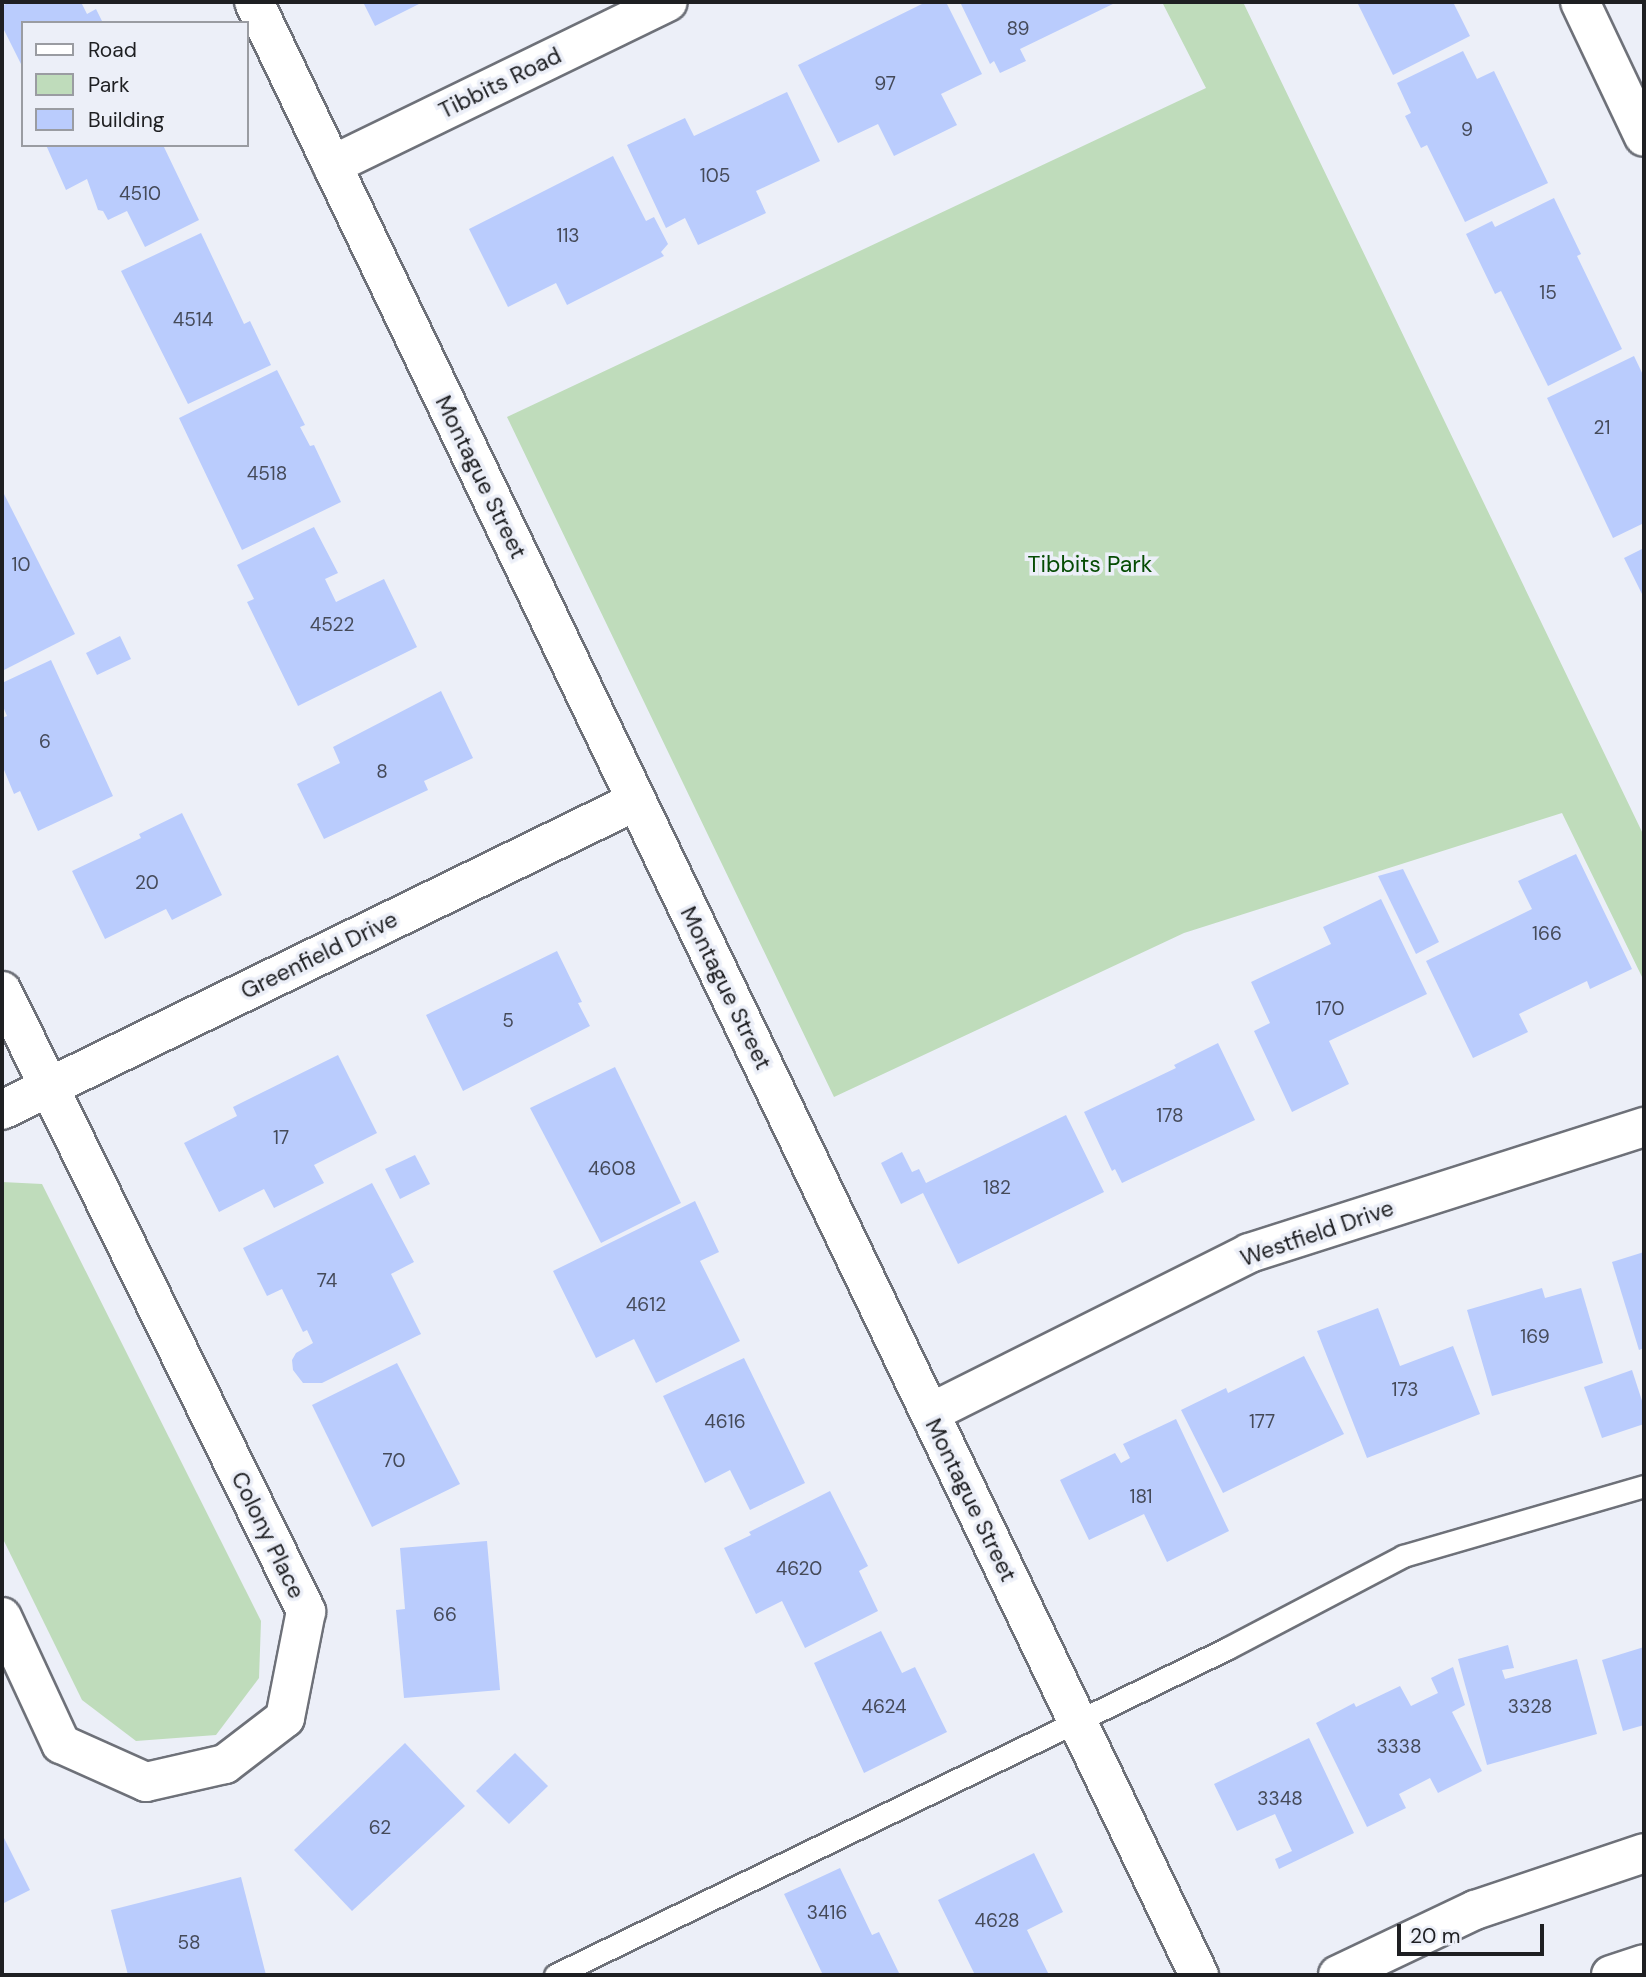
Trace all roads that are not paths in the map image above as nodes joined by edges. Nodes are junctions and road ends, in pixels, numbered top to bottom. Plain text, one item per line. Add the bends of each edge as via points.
1 (254, 2) edge
2 (668, 2) edge
3 (1580, 2) edge
4 (1644, 137) edge
5 (332, 165) junction
6 (636, 801) junction
7 (2, 991) edge
8 (49, 1087) junction
9 (2, 1110) edge
10 (1644, 1127) edge
11 (930, 1413) junction
12 (1644, 1486) edge
13 (2, 1617) edge
14 (1078, 1723) junction
15 (1641, 1862) edge
16 (1644, 1964) edge
17 (555, 1975) edge
18 (1199, 1975) edge
19 (1338, 1975) edge
20 (1611, 1975) edge

1 - 5 street, Montague Street
2 - 5 street, Tibbits Road
3 - 4 street
5 - 6 street, Montague Street
6 - 8 street, Greenfield Drive
6 - 11 street, Montague Street
7 - 8 street, Colony Place
8 - 9 street, Greenfield Drive
8 - 13 street, Colony Place via 306,1612 285,1718 225,1764 146,1782 61,1744
10 - 11 street, Westfield Drive via 1250,1253
11 - 14 street, Montague Street
12 - 14 lane via 1403,1556
14 - 17 lane
14 - 18 street, Montague Street
15 - 19 street via 1475,1910
16 - 20 street

